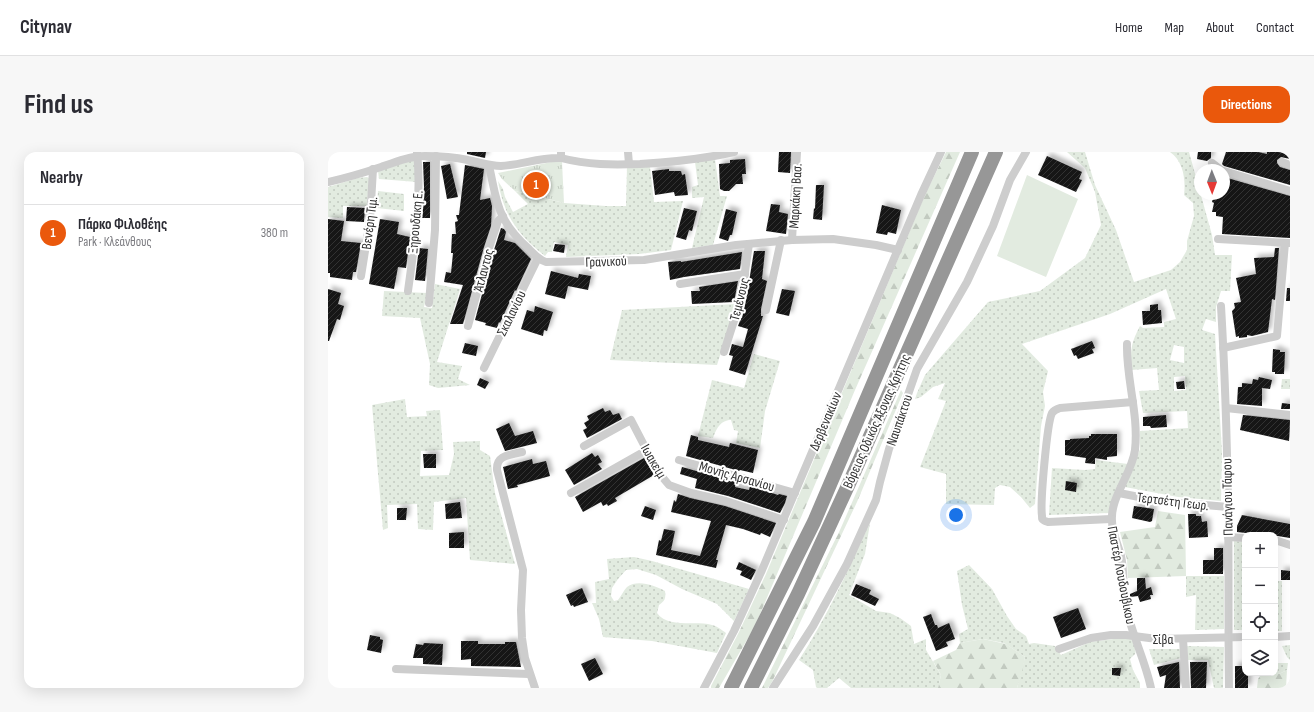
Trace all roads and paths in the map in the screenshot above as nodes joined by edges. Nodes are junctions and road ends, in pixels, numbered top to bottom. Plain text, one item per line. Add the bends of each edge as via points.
1 (628, 152) edge
2 (734, 152) edge
3 (797, 152) edge
4 (941, 152) edge
5 (972, 152) edge
6 (996, 152) edge
7 (1026, 152) edge
8 (417, 154) edge
9 (715, 154) edge
10 (561, 155) edge
11 (436, 156) junction
12 (629, 164) junction
13 (489, 166) junction
14 (373, 169) junction
15 (1230, 173) edge
16 (328, 182) edge
17 (1290, 191) edge
18 (503, 216) junction
19 (1218, 239) dead end
20 (781, 240) junction
21 (792, 240) junction
22 (1288, 243) edge
23 (749, 244) junction
24 (898, 250) junction
25 (538, 258) junction
26 (745, 274) junction
27 (361, 276) dead end
28 (680, 284) dead end
29 (408, 291) dead end
30 (429, 303) dead end
31 (1221, 306) dead end
32 (766, 310) dead end
33 (468, 326) dead end
34 (1127, 344) dead end
35 (1223, 348) junction
36 (724, 352) dead end
37 (484, 368) dead end
38 (1133, 402) junction
39 (1226, 408) junction
40 (1290, 415) edge
41 (584, 446) dead end
42 (647, 450) junction
43 (522, 452) dead end
44 (679, 460) dead end
45 (571, 493) dead end
46 (795, 493) junction
47 (1119, 493) junction
48 (1228, 507) junction
49 (1111, 519) junction
50 (784, 520) junction
51 (1228, 537) junction
52 (1242, 538) edge
53 (1278, 541) edge
54 (1290, 546) edge
55 (1290, 636) edge
56 (1135, 637) junction
57 (1242, 637) edge
58 (1278, 637) edge
59 (1227, 638) junction
60 (1183, 639) junction
61 (1059, 649) dead end
62 (396, 669) dead end
63 (529, 674) junction
64 (535, 688) edge
65 (704, 688) edge
66 (732, 688) edge
67 (751, 688) edge
68 (773, 688) edge
69 (1151, 688) edge
70 (1186, 688) edge
71 (1228, 688) edge

1 - 12 street
2 - 9 street
3 - 21 street, Μαρκάκη Βασ.
4 - 24 street, Δερβενακίων
5 - 66 highway, Βόρειος Οδικός Άξονας Κρήτης via 814,522
6 - 67 highway, Βόρειος Οδικός Άξονας Κρήτης via 849,484
7 - 68 street, Ναυπάκτου via 1010,180 993,226 967,282 917,369 890,448 876,500 847,564 813,626
8 - 11 street
8 - 14 street
8 - 29 street, Ξηρουδάκη Ε. via 419,179
9 - 12 street via 676,161
10 - 12 street via 591,164
10 - 13 street via 509,165
11 - 13 street
11 - 30 street via 435,230
13 - 18 street
14 - 16 street
14 - 27 street, Βενέρη Τιμ. via 370,220
15 - 17 street
18 - 25 street via 516,235
18 - 33 street, Άτλαντος via 498,221 489,248
19 - 22 street
20 - 21 street, Γρανικού
20 - 23 street, Γρανικού
20 - 32 street
21 - 24 street, Γρανικού via 833,239
22 - 35 street via 1277,336
23 - 25 street, Γρανικού via 639,260 546,262
23 - 26 street, Τεμένους
24 - 46 street, Δερβενακίων
25 - 37 street, Σκαλανίου
26 - 28 street
26 - 36 street, Τεμένους via 741,300
31 - 35 street, Πανάγιου Τάφου
34 - 38 street, Παστέρ Λουδουβίκου via 1128,374
35 - 39 street, Πανάγιου Τάφου
38 - 47 street, Παστέρ Λουδουβίκου via 1135,448
38 - 49 street via 1060,408 1052,413 1050,422 1043,484 1043,519 1048,522
39 - 40 street
39 - 48 street, Πανάγιου Τάφου
41 - 42 street, Ιωακείμ via 631,420
42 - 45 street
42 - 50 street, Ιωακείμ via 658,472 669,485
43 - 63 street via 501,458 497,470 523,570 521,622
44 - 46 street, Μονής Αρσανίου
46 - 50 street, Δερβενακίων
47 - 48 street, Τερτσέτη Γεωρ. via 1159,501
47 - 49 street, Παστέρ Λουδουβίκου
48 - 51 street, Πανάγιου Τάφου
49 - 56 street, Παστέρ Λουδουβίκου via 1123,564 1125,606
50 - 65 street, Δερβενακίων via 749,599
51 - 52 street
51 - 59 street, Πανάγιου Τάφου
53 - 54 street
55 - 58 street
56 - 60 street, Σίβα
56 - 61 street, Σίβα via 1100,636
56 - 69 street, Παστέρ Λουδουβίκου
57 - 59 street, Σίβα
59 - 60 street, Σίβα
59 - 71 street, Πανάγιου Τάφου
60 - 70 street
62 - 63 street
63 - 64 street

